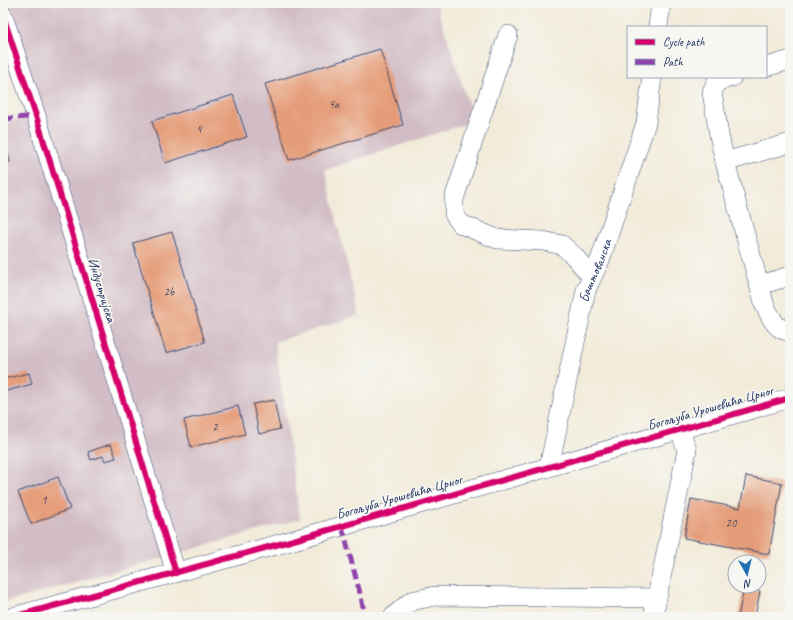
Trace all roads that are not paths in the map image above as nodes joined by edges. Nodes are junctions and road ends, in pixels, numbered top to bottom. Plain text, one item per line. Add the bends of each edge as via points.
1 (661, 3) edge
2 (3, 16) edge
3 (658, 26) edge
4 (508, 34) dead end
5 (790, 60) edge
6 (767, 67) edge
7 (652, 78) edge
8 (728, 78) edge
9 (790, 143) edge
10 (725, 162) junction
11 (591, 276) junction
12 (790, 276) edge
13 (760, 285) junction
14 (790, 332) edge
15 (790, 398) edge
16 (680, 430) junction
17 (550, 467) junction
18 (176, 573) junction
19 (657, 598) junction
20 (13, 617) edge
21 (393, 617) edge
22 (653, 617) edge

1 - 3 street
2 - 18 street, Индустријска
4 - 11 street via 454,199 454,214 461,224 497,240 543,241 562,245
5 - 6 street
7 - 11 street, Баштованска via 646,123 600,260
8 - 10 street via 717,81 712,92
9 - 10 street
10 - 13 street
11 - 17 street, Баштованска via 582,308
12 - 13 street
13 - 14 street via 773,322 784,331
15 - 16 street, Богољуба Урошевића Црног
16 - 17 street, Богољуба Урошевића Црног
16 - 19 street via 687,450
17 - 18 street, Богољуба Урошевића Црног
18 - 20 street, Богољуба Урошевића Црног
19 - 21 street via 435,596 411,601
19 - 22 street

